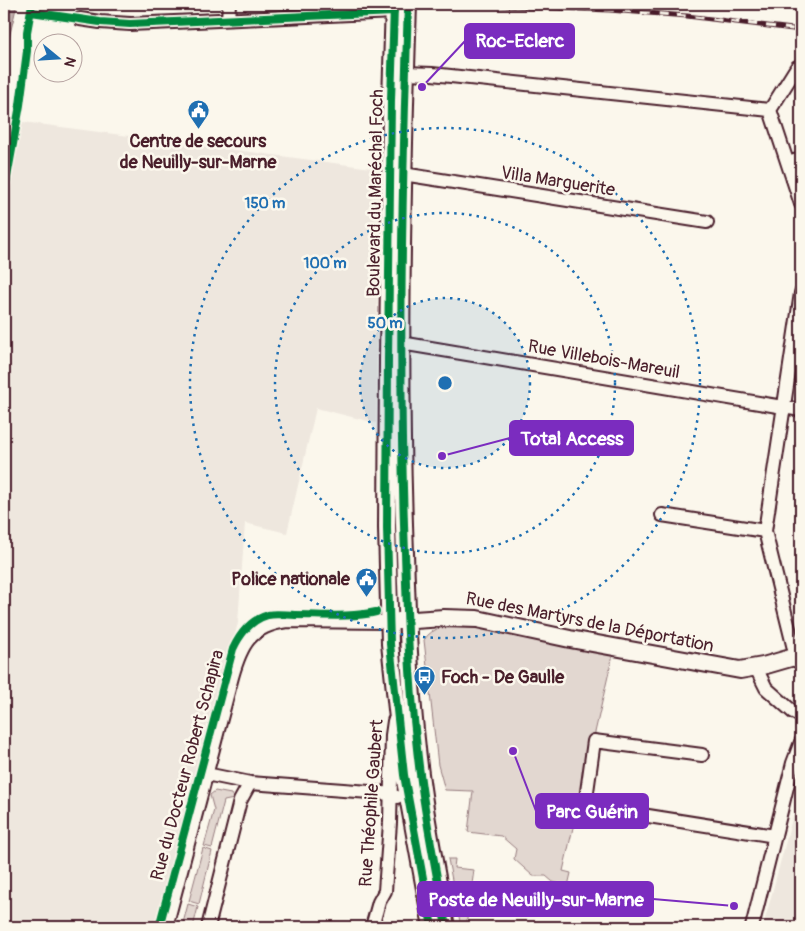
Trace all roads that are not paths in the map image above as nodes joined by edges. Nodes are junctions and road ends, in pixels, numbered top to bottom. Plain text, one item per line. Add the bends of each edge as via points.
1 (229, 4) edge
2 (399, 6) edge
3 (80, 19) dead end
4 (228, 19) junction
5 (797, 68) dead end
6 (406, 73) junction
7 (770, 110) junction
8 (801, 159) edge
9 (788, 163) junction
10 (403, 174) junction
11 (801, 204) edge
12 (707, 222) dead end
13 (801, 293) edge
14 (401, 343) junction
15 (784, 407) junction
16 (801, 410) edge
17 (662, 515) dead end
18 (765, 531) junction
19 (403, 621) junction
20 (798, 653) edge
21 (756, 668) junction
22 (396, 709) junction
23 (801, 716) edge
24 (801, 742) edge
25 (702, 755) dead end
26 (206, 774) junction
27 (250, 783) junction
28 (391, 796) junction
29 (416, 800) junction
30 (775, 836) junction
31 (166, 927) edge
32 (208, 927) edge
33 (372, 927) edge
34 (432, 927) edge
35 (446, 927) edge
36 (752, 927) edge

1 - 4 street
2 - 4 street
2 - 6 main road, Boulevard du Maréchal Foch
2 - 19 main road, Boulevard du Maréchal Foch via 390,175 387,528
3 - 4 street via 130,24
5 - 7 street
6 - 7 street
6 - 10 main road, Boulevard du Maréchal Foch
7 - 9 street
8 - 9 street
9 - 11 street
10 - 12 street, Villa Marguerite
10 - 14 main road, Boulevard du Maréchal Foch
13 - 15 street
14 - 15 street, Rue Villebois-Mareuil
14 - 19 main road, Boulevard du Maréchal Foch
15 - 16 street, Rue Villebois-Mareuil
15 - 18 street
17 - 18 street
18 - 20 street
19 - 21 main road, Rue des Martyrs de la Déportation via 463,617 730,669
19 - 22 main road
19 - 26 street, Rue du Docteur Robert Schapira via 275,622 248,638 235,666
19 - 29 main road via 411,690
20 - 21 main road, Rue des Martyrs de la Déportation
21 - 23 street via 766,688
22 - 28 street, Rue Théophile Gaubert via 392,734
22 - 29 main road via 404,775
24 - 30 street
25 - 30 street via 594,741 585,806
26 - 27 street
26 - 31 street, Rue du Docteur Robert Schapira
27 - 28 street
27 - 32 street via 240,801
28 - 29 street
28 - 33 street, Rue Théophile Gaubert via 385,891
29 - 34 main road
29 - 35 main road
30 - 36 street

